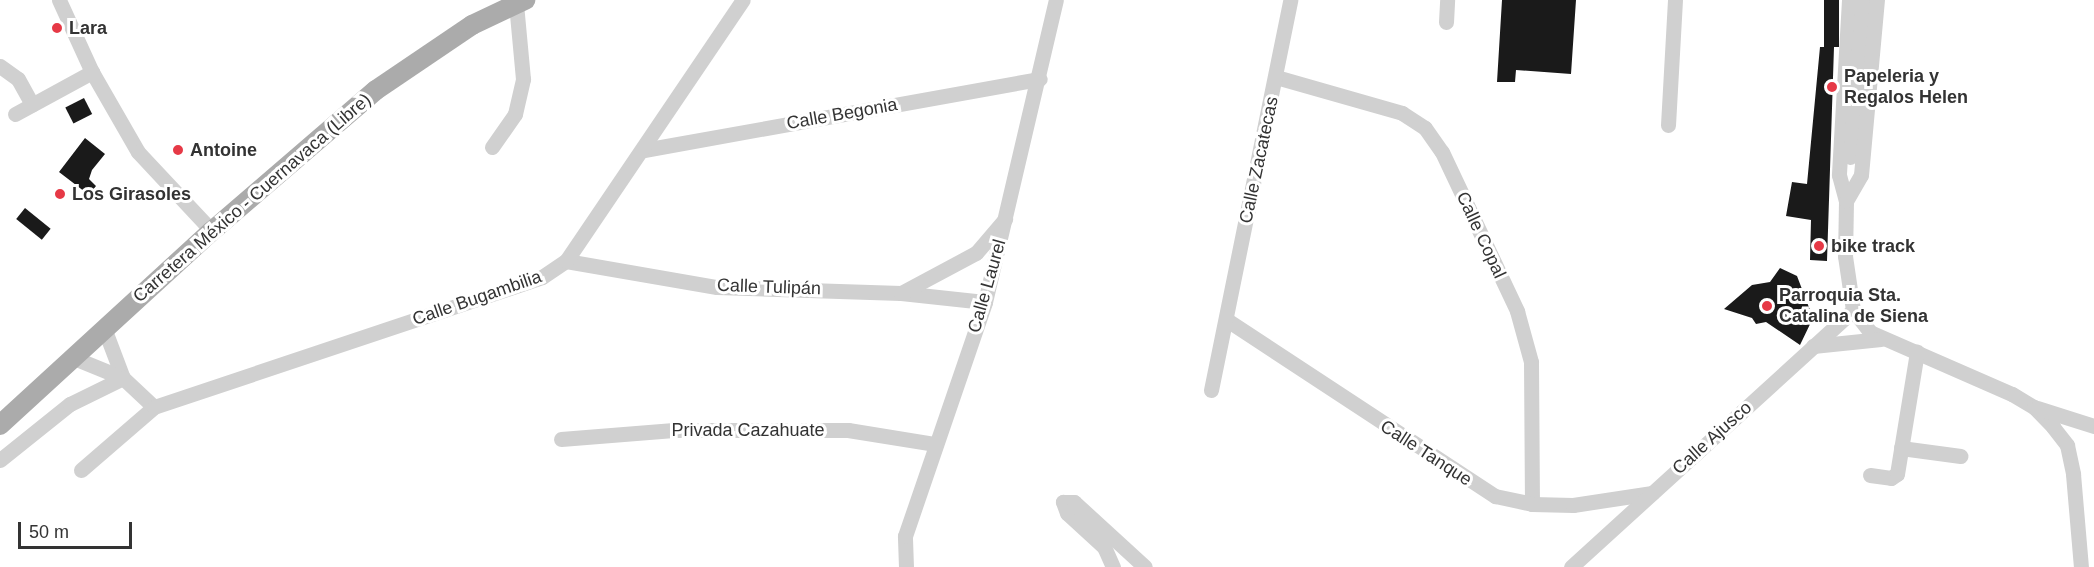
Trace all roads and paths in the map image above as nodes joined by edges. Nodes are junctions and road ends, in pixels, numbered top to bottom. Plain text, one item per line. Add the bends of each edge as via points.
1 (59, 0) edge
2 (743, 0) edge
3 (1056, 0) edge
4 (1290, 0) edge
5 (1447, 0) edge
6 (1675, 0) edge
7 (1850, 0) edge
8 (1863, 0) edge
9 (1877, 0) edge
10 (520, 2) edge
11 (1446, 22) dead end
12 (0, 66) edge
13 (92, 72) junction
14 (1276, 76) junction
15 (1040, 79) junction
16 (32, 104) junction
17 (15, 114) dead end
18 (1668, 125) dead end
19 (492, 147) dead end
20 (644, 150) junction
21 (1846, 201) junction
22 (1007, 217) junction
23 (212, 231) junction
24 (566, 261) junction
25 (901, 293) junction
26 (985, 302) junction
27 (1853, 310) junction
28 (1227, 320) junction
29 (104, 328) junction
30 (1886, 340) junction
31 (1813, 346) junction
32 (1917, 352) junction
33 (74, 358) junction
34 (123, 378) junction
35 (1210, 390) dead end
36 (154, 407) junction
37 (2034, 407) junction
38 (0, 425) edge
39 (2094, 426) edge
40 (561, 439) dead end
41 (934, 444) junction
42 (1901, 448) junction
43 (1960, 456) dead end
44 (0, 460) edge
45 (81, 470) dead end
46 (1870, 475) dead end
47 (1652, 493) junction
48 (1532, 504) junction
49 (1143, 564) edge
50 (906, 567) edge
51 (1116, 567) edge
52 (1571, 567) edge
53 (2080, 567) edge

1 - 13 street
2 - 20 street, Calle Bugambilia
3 - 15 street, Calle Laurel
4 - 14 street, Calle Zacatecas
5 - 11 street
6 - 18 street
7 - 21 street via 1839,175
8 - 21 street
9 - 21 street via 1861,175
10 - 19 street via 523,79 515,114
10 - 23 main road, Carretera México - Cuernavaca (Libre) via 472,25 376,90
12 - 16 street via 18,79
13 - 16 street
13 - 23 street via 138,152
14 - 28 street, Calle Zacatecas
14 - 48 street, Calle Copal via 1402,113 1425,128 1442,152 1516,311 1531,362
15 - 20 street, Calle Begonia
15 - 22 street, Calle Laurel
16 - 17 street
20 - 24 street, Calle Bugambilia
21 - 27 street via 1845,256
22 - 25 street, Calle Tulipán via 976,253
22 - 26 street, Calle Laurel
23 - 29 main road, Carretera México - Cuernavaca (Libre)
24 - 25 street, Calle Tulipán via 717,287
24 - 36 street, Calle Bugambilia via 542,277
25 - 26 street, Calle Tulipán
26 - 41 street, Calle Laurel
27 - 30 street via 1870,332
27 - 31 street, Calle Ajusco
28 - 35 street, Calle Zacatecas
28 - 48 street, Calle Tanque via 1467,481 1495,495
29 - 33 main road, Carretera México - Cuernavaca (Libre)
29 - 34 street
30 - 31 street
30 - 32 street
31 - 47 street, Calle Ajusco
32 - 37 street
32 - 42 street
33 - 34 street
33 - 38 main road, Carretera México - Cuernavaca (Libre)
34 - 36 street
34 - 44 street via 70,404
36 - 45 street
37 - 39 street
37 - 53 street via 2067,445
40 - 41 street, Privada Cazahuate via 674,430 848,430
41 - 50 street, Calle Laurel via 905,536
42 - 43 street
42 - 46 street via 1895,478
47 - 48 street, Calle Tanque via 1573,505
47 - 52 street, Calle Ajusco via 1625,522
49 - 51 street via 1127,559
49 - 51 street via 1074,502 1063,502 1067,513 1104,547

